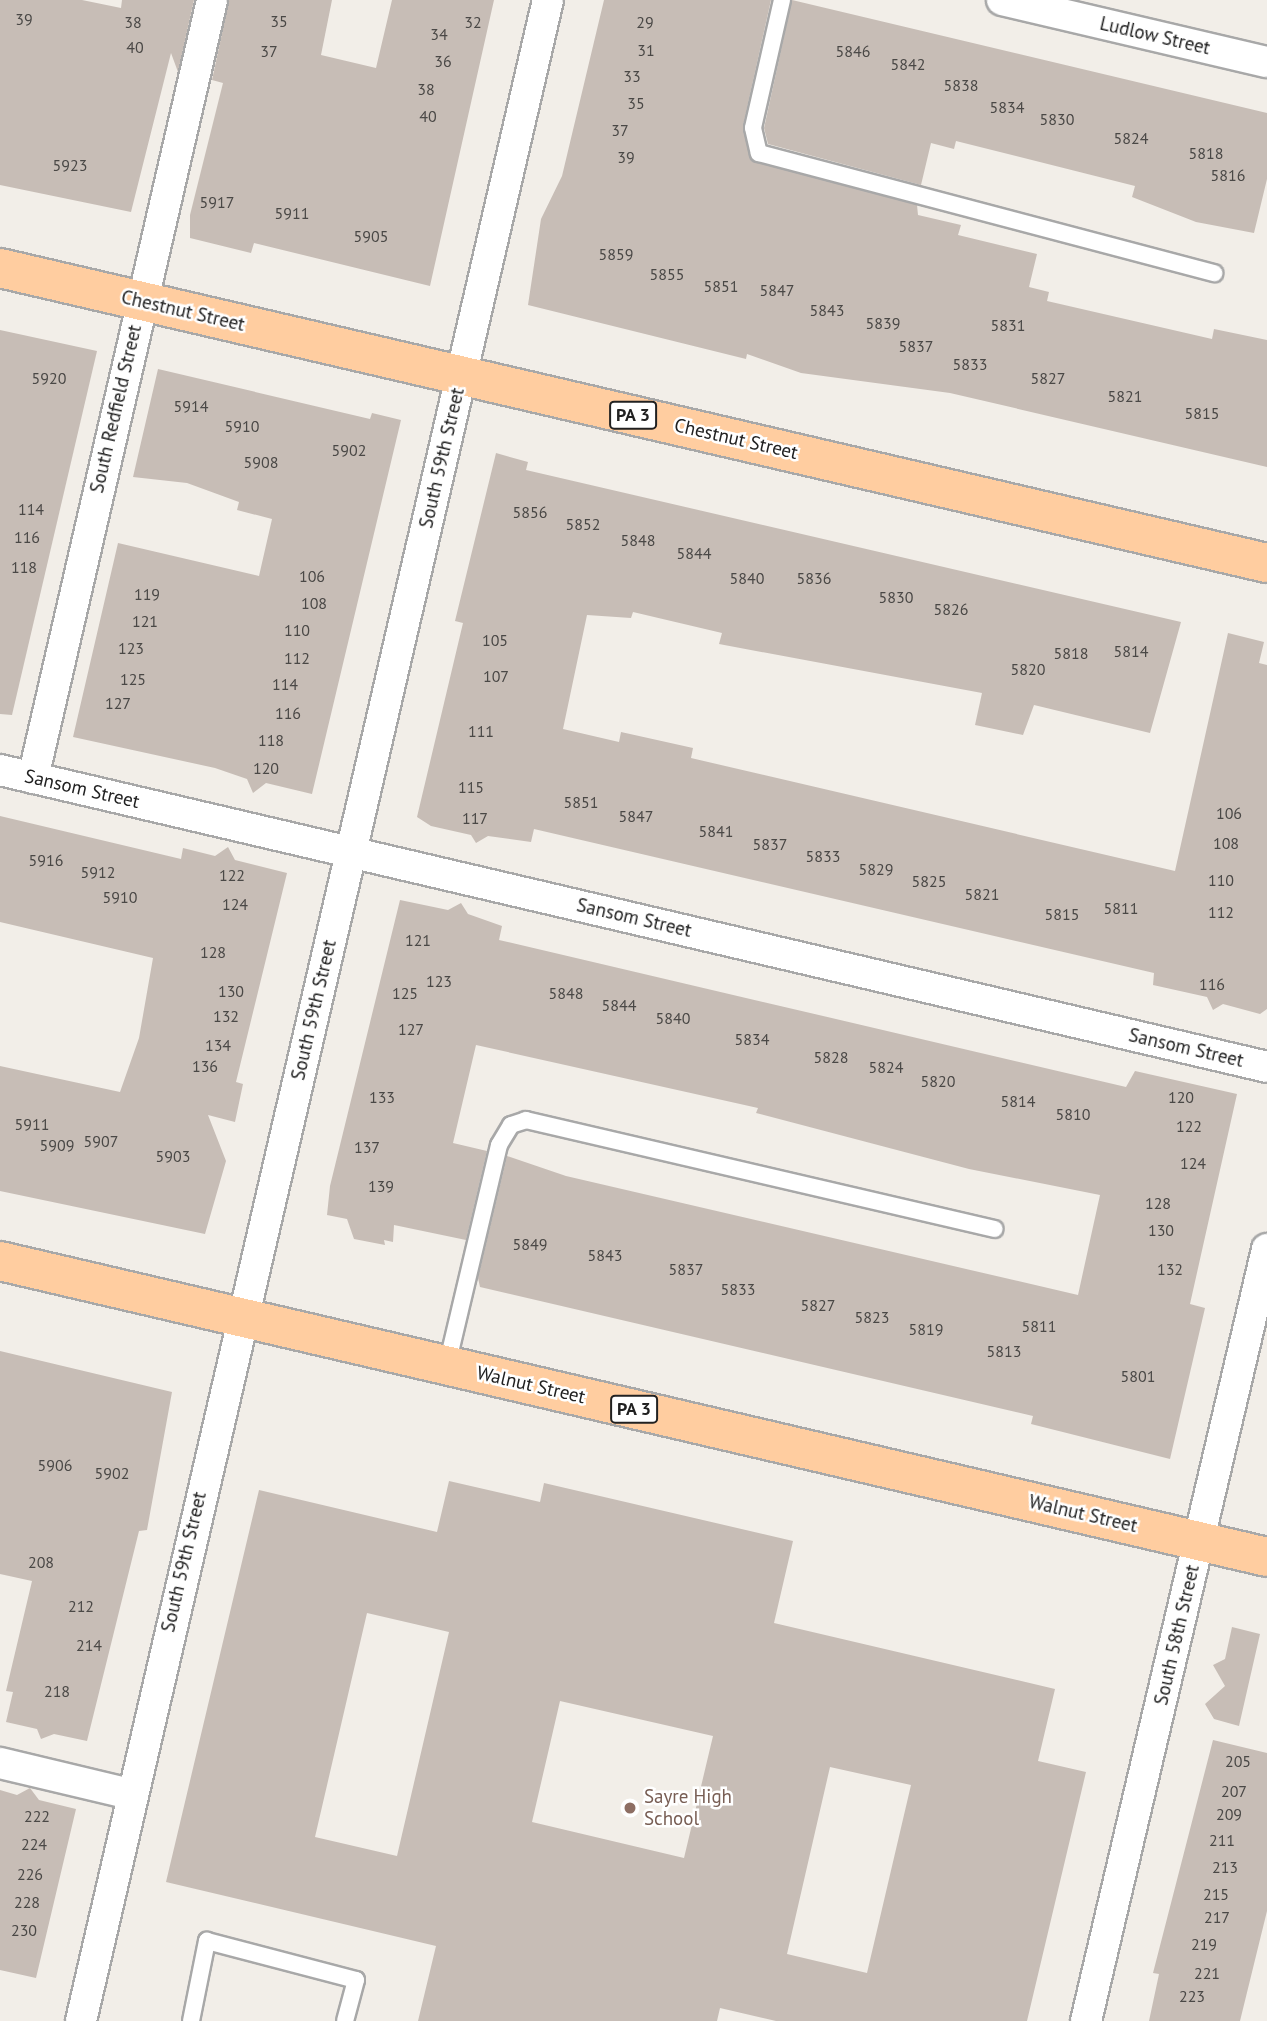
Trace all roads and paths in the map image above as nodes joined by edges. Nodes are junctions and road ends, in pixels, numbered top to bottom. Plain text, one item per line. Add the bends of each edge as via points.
1 (212, 0) edge
2 (548, 0) edge
3 (782, 0) edge
4 (1002, 0) edge
5 (1267, 62) edge
6 (0, 268) edge
7 (1214, 273) dead end
8 (140, 301) junction
9 (461, 375) junction
10 (1267, 563) edge
11 (0, 770) edge
12 (33, 778) junction
13 (351, 852) junction
14 (1267, 1067) edge
15 (995, 1229) dead end
16 (1267, 1249) edge
17 (0, 1261) edge
18 (242, 1317) junction
19 (447, 1365) junction
20 (1199, 1541) junction
21 (1267, 1557) edge
22 (0, 1763) edge
23 (130, 1794) junction
24 (81, 2021) edge
25 (191, 2021) edge
26 (345, 2021) edge
27 (1086, 2021) edge

1 - 8 street, South Redfield Street
2 - 9 street, South 59th Street
3 - 7 lane via 753,128 759,153
4 - 5 street, Ludlow Street
6 - 8 main road, Chestnut Street / PA 3
8 - 9 main road, Chestnut Street / PA 3
8 - 12 street, South Redfield Street
9 - 10 main road, Chestnut Street / PA 3
9 - 13 street, South 59th Street
11 - 12 street, Sansom Street
12 - 13 street, Sansom Street
13 - 14 street, Sansom Street
13 - 18 street, South 59th Street
15 - 19 lane via 526,1120 511,1125 499,1145
16 - 20 street, South 58th Street
17 - 18 main road, Walnut Street / PA 3
18 - 19 main road, Walnut Street / PA 3
18 - 23 street, South 59th Street
19 - 20 main road, Walnut Street / PA 3
20 - 21 main road, Walnut Street / PA 3
20 - 27 street, South 58th Street
22 - 23 street
23 - 24 street, South 59th Street
25 - 26 lane via 207,1941 356,1980

